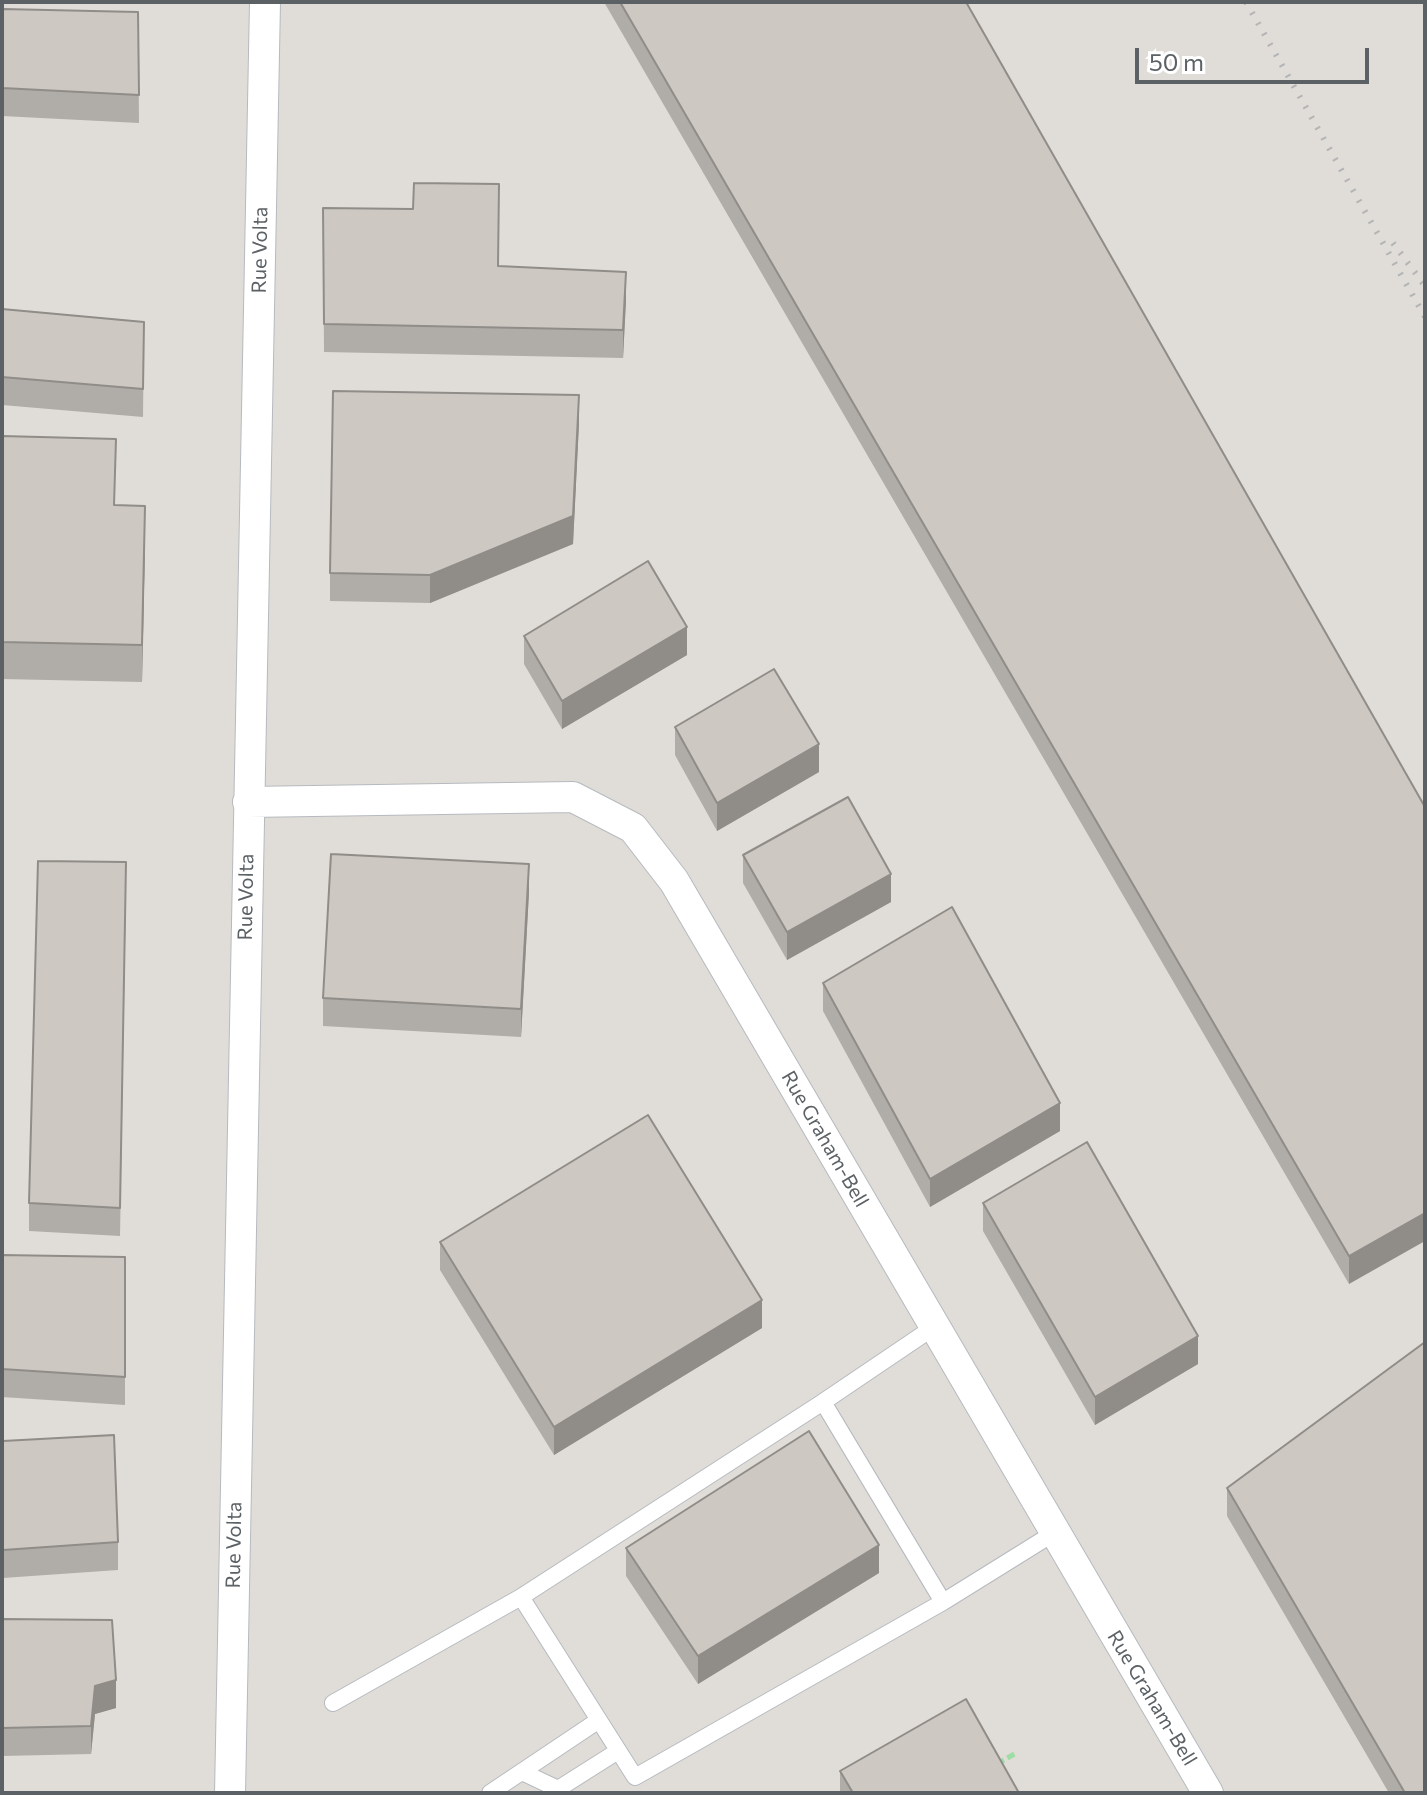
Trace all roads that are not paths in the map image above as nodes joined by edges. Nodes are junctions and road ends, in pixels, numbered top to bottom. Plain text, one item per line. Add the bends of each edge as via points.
1 (265, 2) edge
2 (248, 802) junction
3 (934, 1327) junction
4 (823, 1402) junction
5 (1054, 1533) junction
6 (521, 1597) junction
7 (943, 1602) junction
8 (333, 1703) dead end
9 (599, 1720) junction
10 (618, 1751) junction
11 (522, 1772) junction
12 (230, 1793) edge
13 (490, 1793) edge
14 (1208, 1793) edge

1 - 2 street, Rue Volta
2 - 3 street, Rue Graham-Bell via 573,797 633,828 674,881
2 - 12 street, Rue Volta
3 - 4 lane
3 - 5 street, Rue Graham-Bell
4 - 6 lane
4 - 7 lane
5 - 7 lane
5 - 14 street, Rue Graham-Bell
6 - 8 lane
6 - 9 lane
7 - 10 lane via 635,1777
9 - 10 lane
9 - 11 lane
10 - 11 lane via 558,1789
11 - 13 lane

